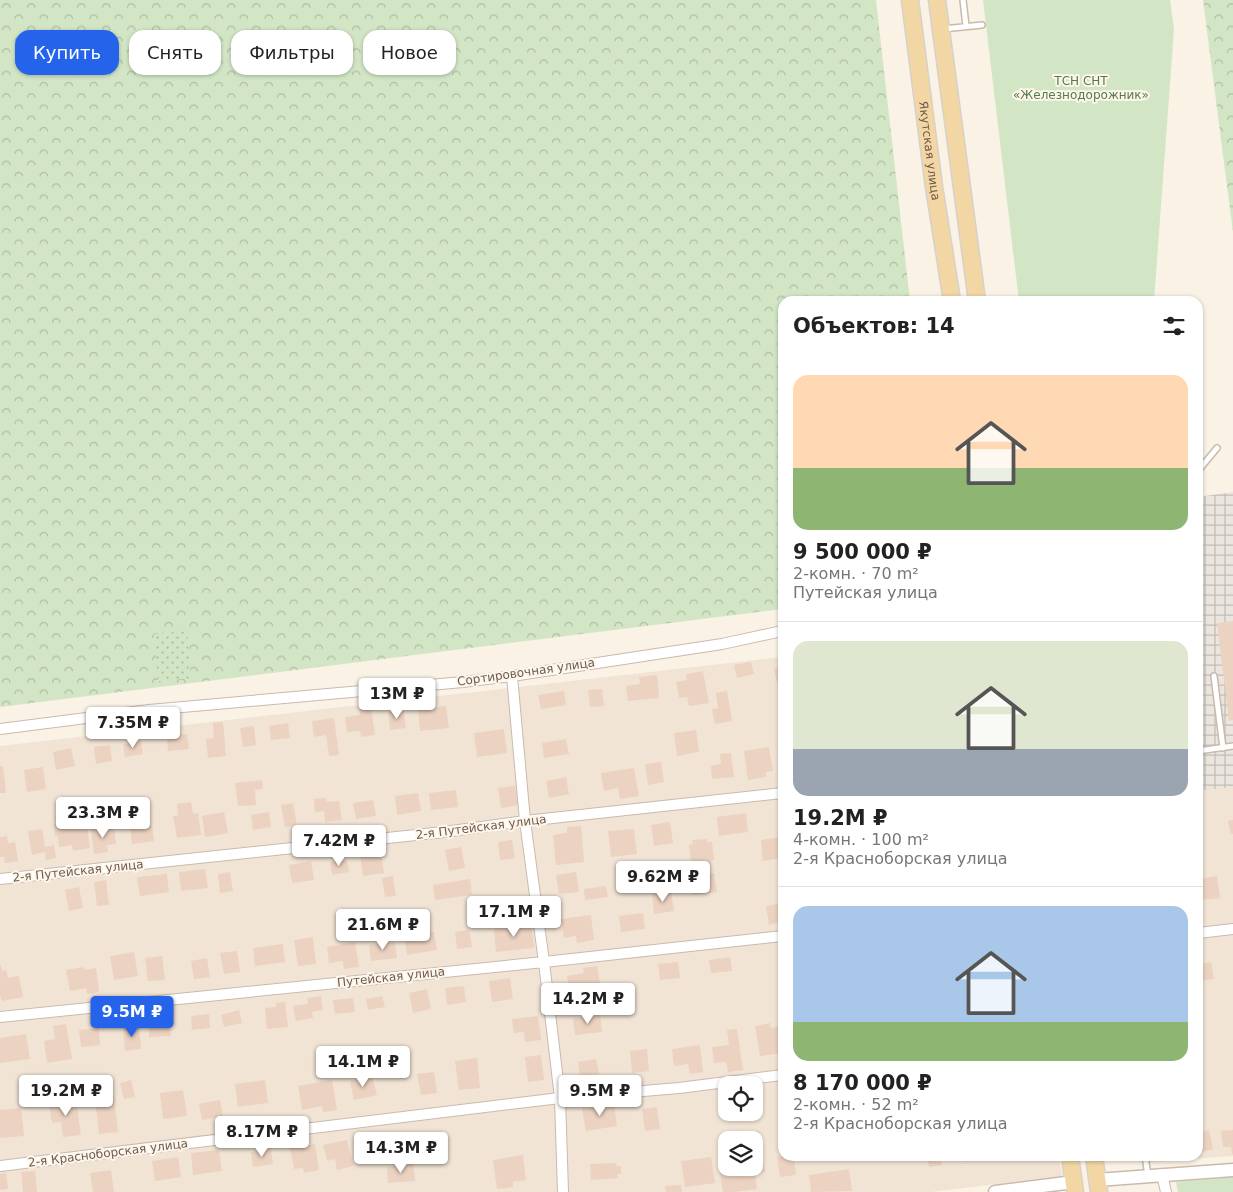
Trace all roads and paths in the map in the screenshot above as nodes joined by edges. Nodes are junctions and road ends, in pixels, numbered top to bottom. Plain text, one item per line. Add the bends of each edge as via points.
1 (910, 0) edge
2 (937, 0) edge
3 (963, 0) edge
4 (982, 25) dead end
5 (966, 26) junction
6 (940, 30) junction
7 (951, 296) edge
8 (976, 296) edge
9 (1217, 448) dead end
10 (1203, 465) edge
11 (778, 631) edge
12 (512, 676) junction
13 (1214, 676) dead end
14 (0, 729) edge
15 (1233, 746) edge
16 (1223, 748) junction
17 (1203, 750) edge
18 (778, 793) edge
19 (525, 821) junction
20 (0, 879) edge
21 (1233, 929) edge
22 (1203, 932) edge
23 (778, 936) edge
24 (544, 962) junction
25 (0, 1017) edge
26 (778, 1076) edge
27 (560, 1098) junction
28 (1071, 1161) edge
29 (1095, 1161) edge
30 (1146, 1161) edge
31 (0, 1166) edge
32 (1230, 1172) edge
33 (1162, 1174) junction
34 (1148, 1176) junction
35 (1098, 1186) edge
36 (1074, 1187) edge
37 (563, 1192) edge
38 (995, 1192) edge
39 (1166, 1192) edge

1 - 7 main road, Якутская улица
2 - 6 main road
3 - 5 lane
4 - 5 lane
5 - 6 lane
6 - 8 main road
9 - 10 lane
11 - 12 street, Сортировочная улица via 722,644
12 - 14 street, Сортировочная улица via 149,710
12 - 19 street
13 - 16 lane
15 - 16 lane
16 - 17 lane
18 - 19 street, 2-я Путейская улица
19 - 20 street, 2-я Путейская улица
19 - 24 street
21 - 22 street
23 - 24 street, Путейская улица
24 - 25 street, Путейская улица
24 - 27 street
26 - 27 street, 2-я Красноборская улица
27 - 31 street, 2-я Красноборская улица
27 - 37 street
28 - 36 main road
29 - 35 main road
30 - 34 lane
32 - 33 street
33 - 34 street
33 - 39 street
34 - 35 street
35 - 36 main road
36 - 38 street

